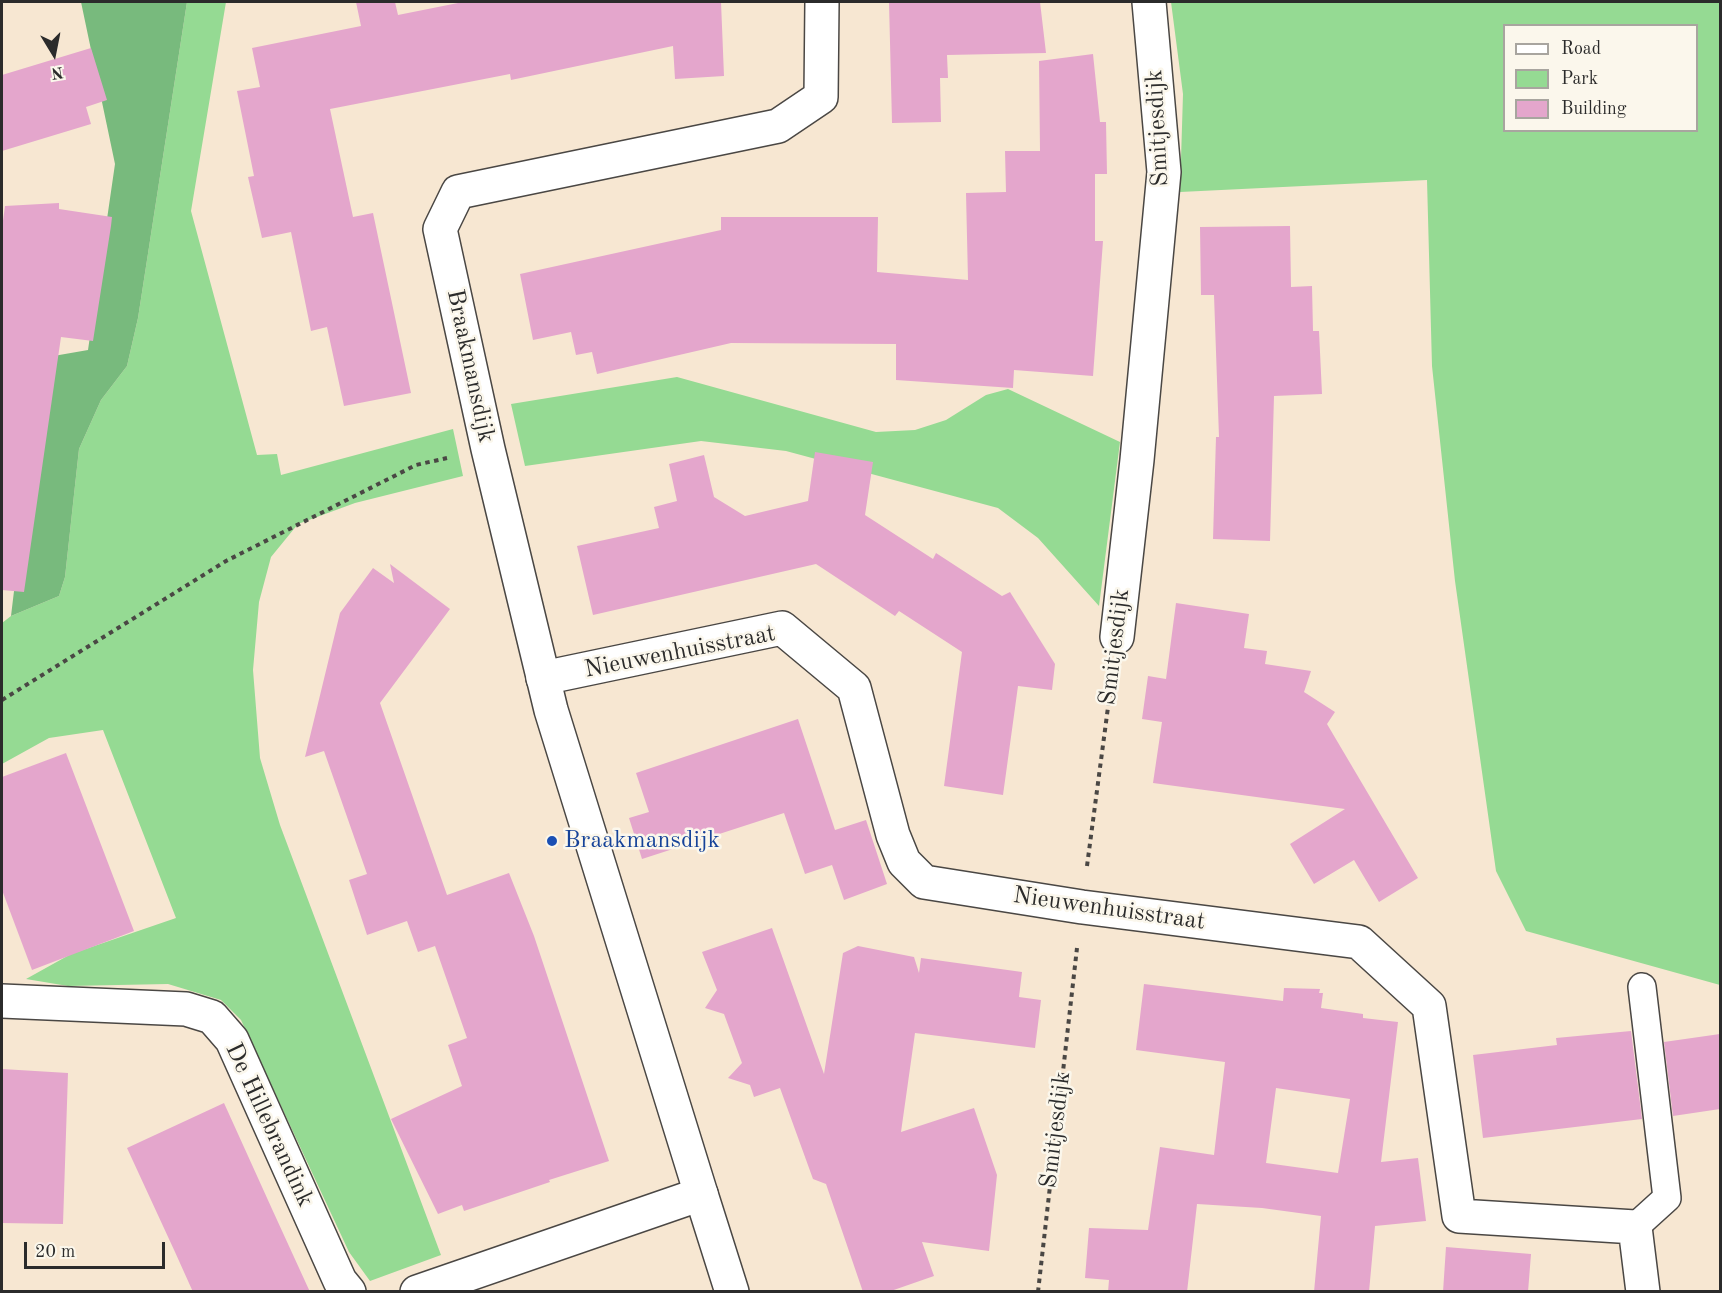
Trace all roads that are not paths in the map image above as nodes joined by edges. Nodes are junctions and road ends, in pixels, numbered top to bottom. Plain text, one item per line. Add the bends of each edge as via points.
1 (822, 2) edge
2 (1149, 2) edge
3 (1117, 638) road end
4 (543, 678) junction
5 (1642, 987) dead end
6 (4, 995) edge
7 (701, 1194) junction
8 (1635, 1227) junction
9 (349, 1292) edge
10 (417, 1292) edge
11 (732, 1292) edge
12 (1643, 1292) edge

1 - 4 street, Braakmansdijk via 821,97 778,126 459,192 440,229
2 - 3 street, Smitjesdijk via 1164,172
4 - 7 street, Braakmansdijk
4 - 8 street, Nieuwenhuisstraat via 782,628 854,688 893,835 904,862 924,882 1082,907 1359,942 1429,1006 1459,1216
5 - 8 lane via 1667,1198
6 - 9 street, De Hillebrandink via 186,1009 212,1017 232,1040 340,1281
7 - 10 street
7 - 11 street
8 - 12 street

